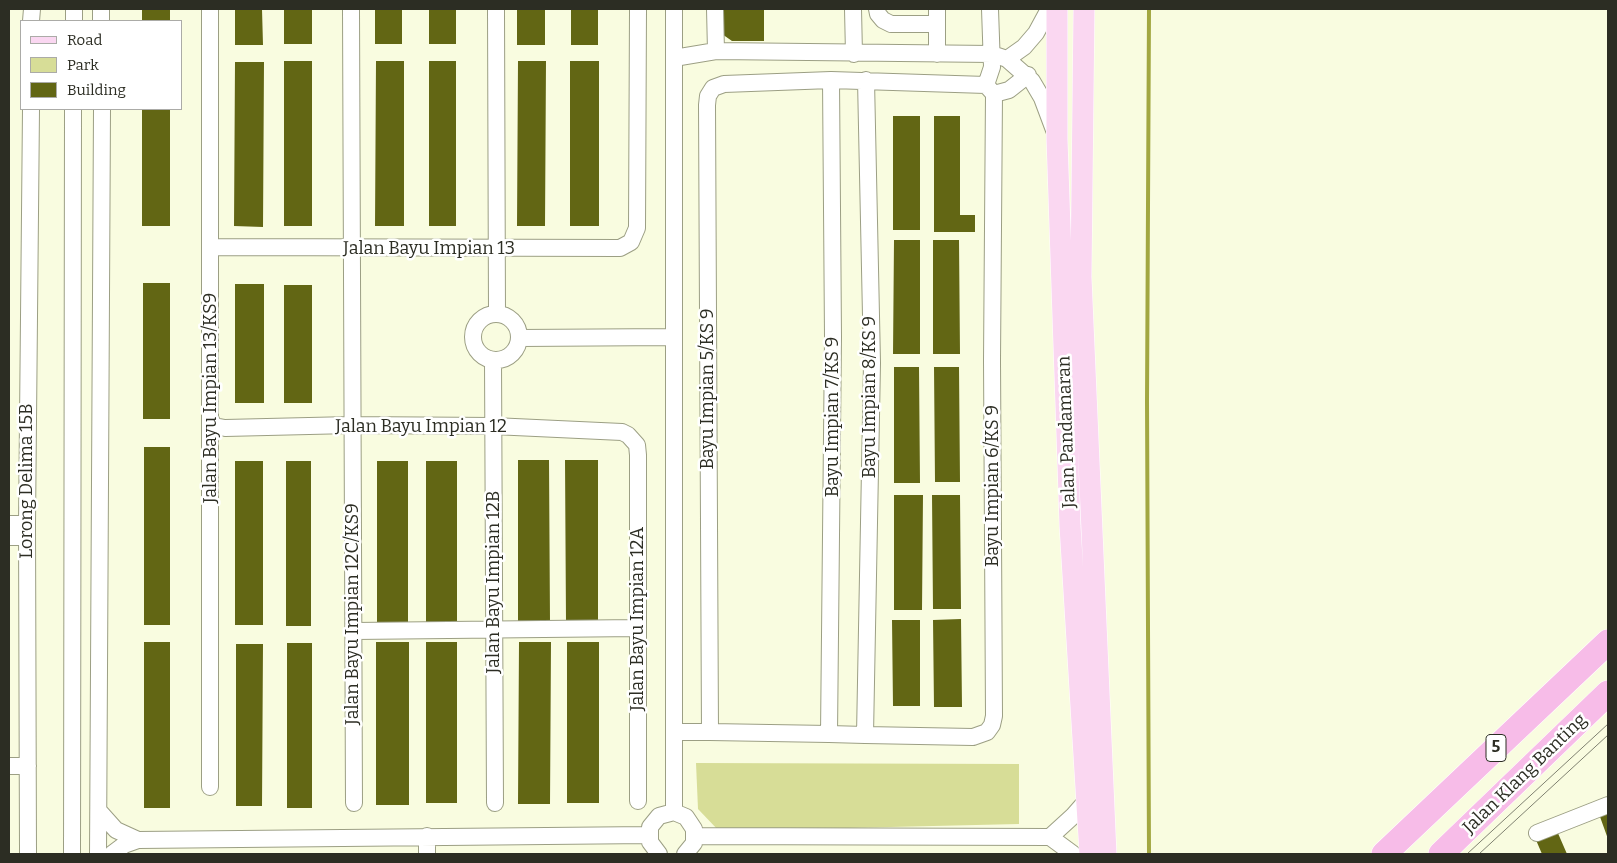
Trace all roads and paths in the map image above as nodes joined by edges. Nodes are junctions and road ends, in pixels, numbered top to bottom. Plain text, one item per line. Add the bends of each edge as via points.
1 (210, 9) edge
2 (351, 9) edge
3 (496, 9) edge
4 (638, 9) edge
5 (674, 9) edge
6 (715, 9) edge
7 (853, 9) edge
8 (878, 9) edge
9 (990, 9) edge
10 (1048, 9) edge
11 (1057, 9) edge
12 (1084, 9) edge
13 (937, 16) edge
14 (716, 51) junction
15 (854, 54) junction
16 (937, 54) junction
17 (999, 57) junction
18 (674, 58) junction
19 (1028, 75) junction
20 (831, 80) junction
21 (866, 80) junction
22 (990, 89) junction
23 (31, 110) edge
24 (73, 110) edge
25 (102, 110) edge
26 (1057, 139) junction
27 (211, 247) junction
28 (352, 249) junction
29 (496, 250) junction
30 (497, 314) junction
31 (674, 337) junction
32 (519, 338) junction
33 (493, 361) junction
34 (211, 420) junction
35 (351, 425) junction
36 (494, 426) junction
37 (633, 439) joint
38 (9, 524) edge
39 (26, 530) junction
40 (9, 537) edge
41 (638, 628) junction
42 (495, 630) junction
43 (354, 631) junction
44 (1608, 642) edge
45 (1608, 693) edge
46 (674, 732) junction
47 (710, 732) junction
48 (829, 734) junction
49 (865, 735) junction
50 (9, 766) edge
51 (28, 766) junction
52 (210, 787) dead end
53 (638, 800) dead end
54 (1087, 800) junction
55 (496, 803) dead end
56 (354, 804) dead end
57 (1608, 805) edge
58 (99, 811) junction
59 (674, 812) junction
60 (1538, 833) dead end
61 (649, 835) junction
62 (427, 836) junction
63 (695, 836) junction
64 (1050, 837) junction
65 (138, 840) junction
66 (968, 846) edge
67 (28, 854) edge
68 (72, 854) edge
69 (98, 854) edge
70 (112, 854) edge
71 (427, 854) edge
72 (659, 854) edge
73 (685, 854) edge
74 (1073, 854) edge
75 (1090, 854) edge
76 (1106, 854) edge
77 (1384, 854) edge
78 (1441, 854) edge

1 - 27 street, Jalan Bayu Impian 13/KS9
2 - 28 street, Jalan Bayu Impian 12C/KS9
3 - 29 street
4 - 29 street, Jalan Bayu Impian 13 via 637,228 631,242 620,248
5 - 18 street
6 - 14 street
7 - 15 street
8 - 13 street via 883,20 891,24
9 - 17 street, Bayu Impian 6/KS 9
10 - 17 street via 1024,48
11 - 26 main road, Jalan Pandamaran
12 - 76 main road, Jalan Pandamaran via 1081,276
13 - 16 street
14 - 15 street
14 - 18 street
15 - 16 street
16 - 17 street
17 - 19 street
17 - 22 street, Bayu Impian 6/KS 9 via 992,67
18 - 31 street
19 - 22 street via 1009,90
19 - 26 street via 1042,98
20 - 21 street
20 - 47 street, Bayu Impian 5/KS 9 via 724,84 713,88 706,105
20 - 48 street, Bayu Impian 7/KS 9 via 833,347
21 - 22 street
21 - 49 street, Bayu Impian 8/KS 9 via 872,363
22 - 49 street, Bayu Impian 6/KS 9 via 994,716 987,732 972,737
23 - 39 street, Lorong Delima 15B
24 - 68 street
25 - 58 street
26 - 54 main road, Jalan Pandamaran via 1070,526
27 - 28 street, Jalan Bayu Impian 13
27 - 34 street, Jalan Bayu Impian 13/KS9
28 - 29 street, Jalan Bayu Impian 13
28 - 35 street, Jalan Bayu Impian 12C/KS9
29 - 30 street
30 - 32 street via 511,319
30 - 33 street via 480,320 472,336 478,352
31 - 32 street
31 - 46 street
32 - 33 street via 518,346 511,355
33 - 36 street, Jalan Bayu Impian 12B
34 - 35 street, Jalan Bayu Impian 12 via 214,426 225,428
34 - 52 street, Jalan Bayu Impian 13/KS9
35 - 36 street, Jalan Bayu Impian 12
35 - 43 street, Jalan Bayu Impian 12C/KS9
36 - 37 street, Jalan Bayu Impian 12 via 622,432
36 - 42 street, Jalan Bayu Impian 12B
37 - 41 street, Jalan Bayu Impian 12A via 638,455
38 - 39 street
39 - 40 street
39 - 51 street, Lorong Delima 15B
41 - 42 street
41 - 53 street, Jalan Bayu Impian 12A
42 - 43 street
42 - 55 street, Jalan Bayu Impian 12B
43 - 56 street, Jalan Bayu Impian 12C/KS9
44 - 77 highway, 5
45 - 78 highway, Jalan Klang Banting / 5
46 - 47 street
46 - 59 street
47 - 48 street
48 - 49 street, Bayu Impian 6/KS 9
50 - 51 street
51 - 67 street, Lorong Delima 15B
54 - 64 street
54 - 75 main road, Jalan Pandamaran
57 - 60 street
58 - 65 street via 116,830
58 - 69 street
59 - 61 street via 659,816 650,827
59 - 63 street via 691,822
61 - 62 street
61 - 72 street via 653,849
62 - 65 street
62 - 71 street
63 - 66 street
63 - 73 street via 694,843
64 - 66 street
64 - 74 street
65 - 70 street via 124,844

